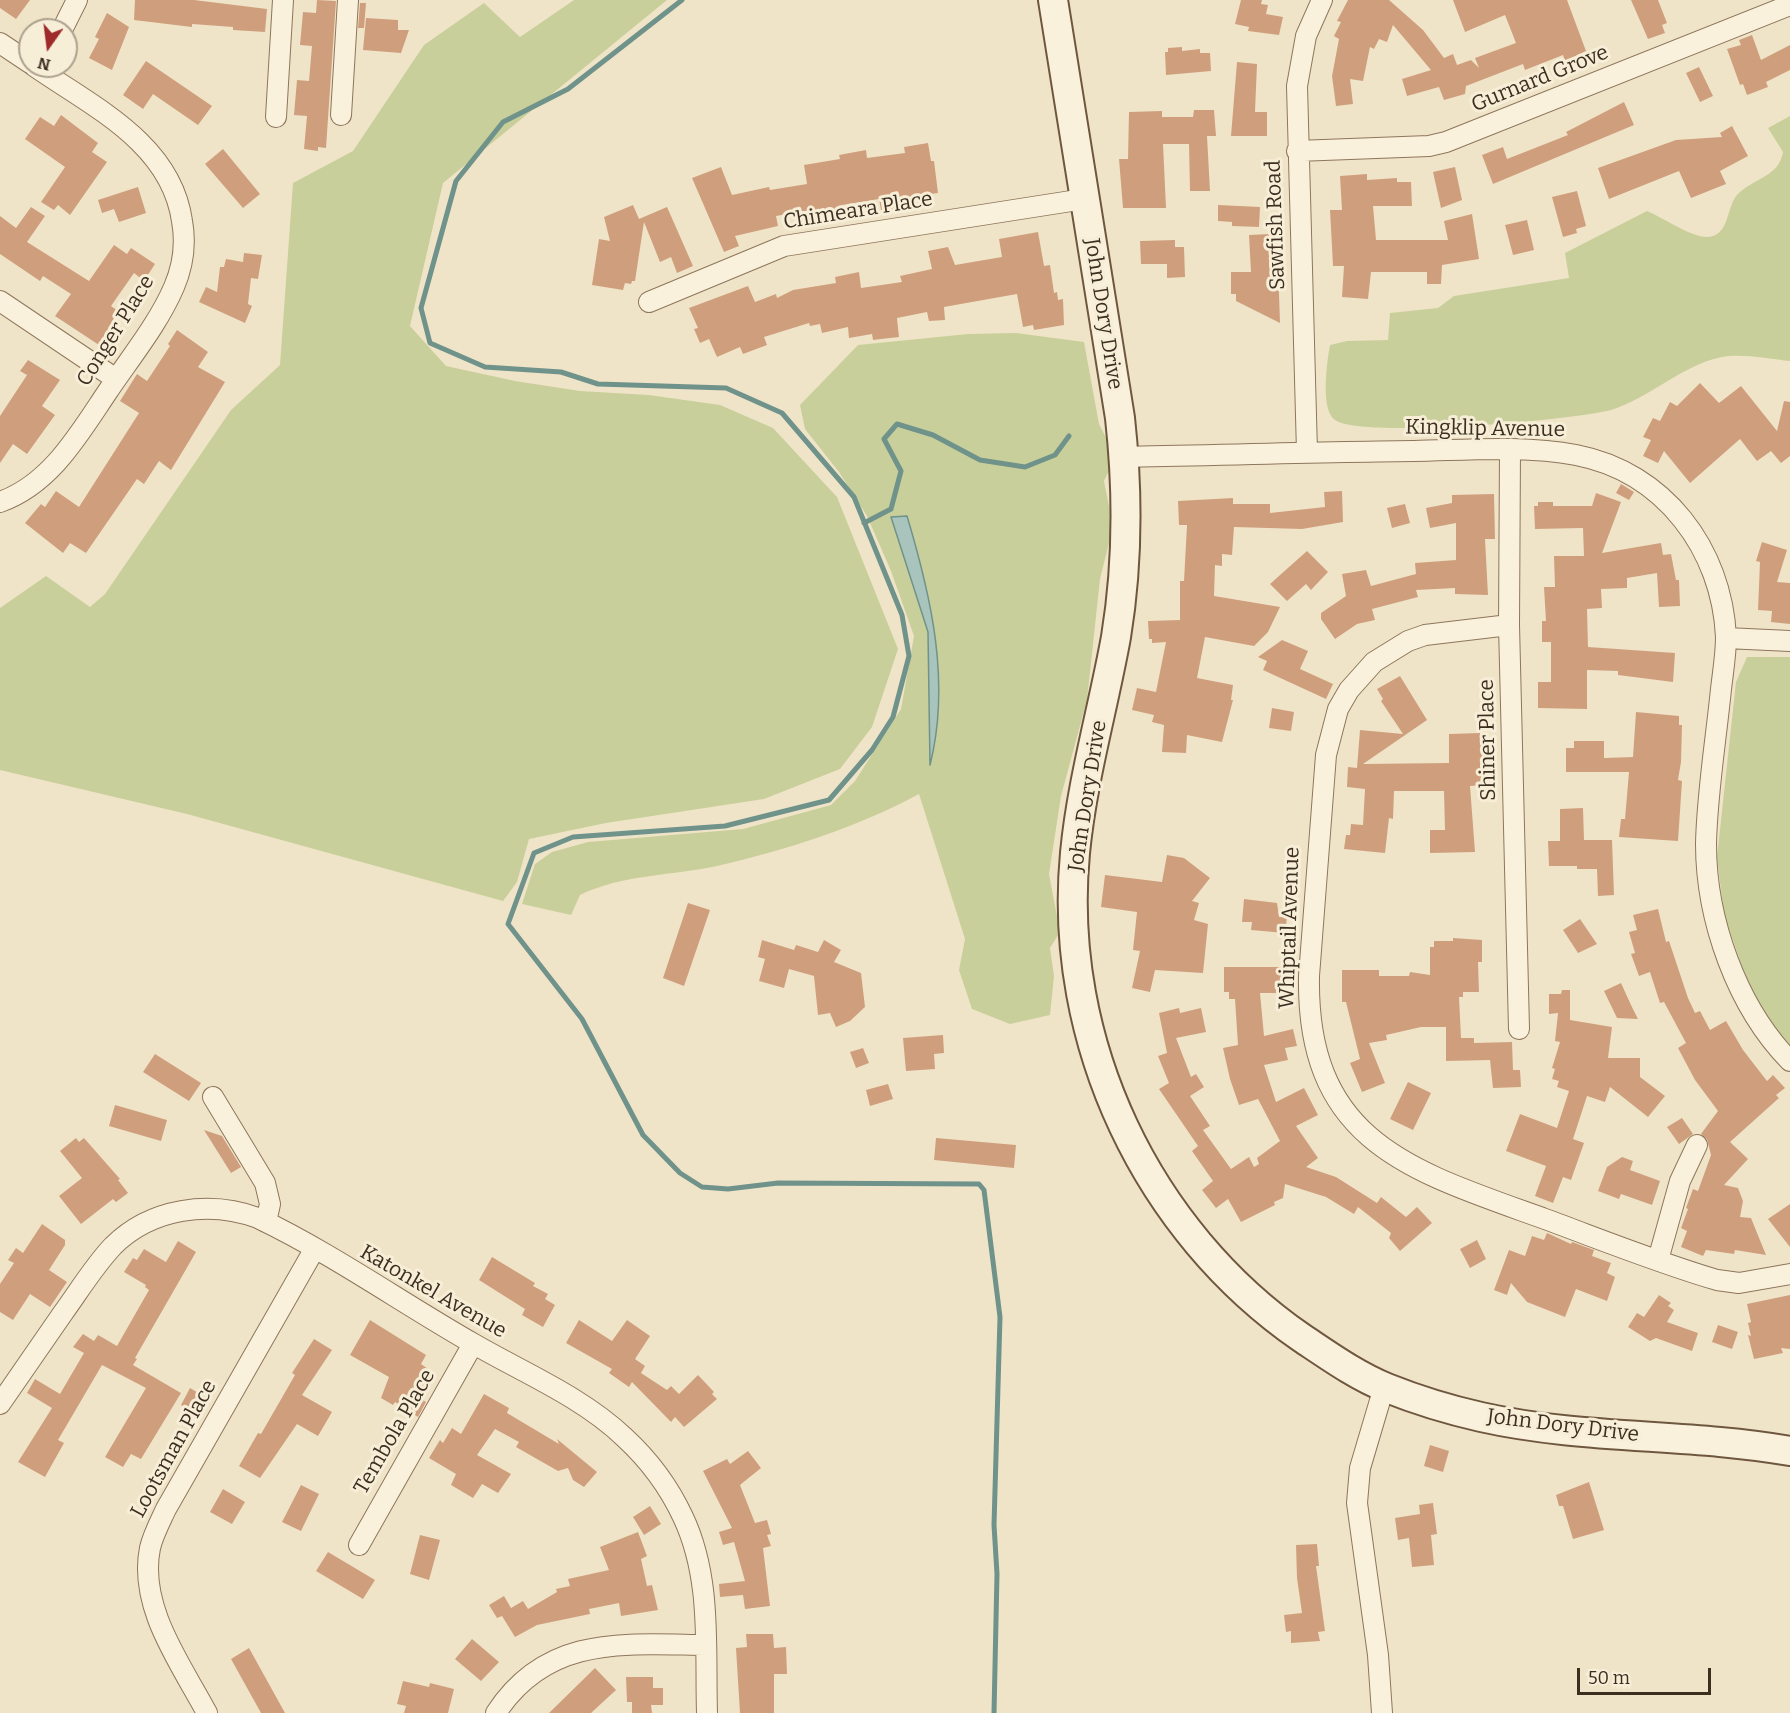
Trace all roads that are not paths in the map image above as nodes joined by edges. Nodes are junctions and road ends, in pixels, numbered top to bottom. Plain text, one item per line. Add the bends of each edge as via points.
1 (77, 0) edge
2 (284, 0) edge
3 (348, 0) edge
4 (1053, 0) edge
5 (1322, 0) edge
6 (1790, 5) edge
7 (68, 18) edge
8 (0, 43) edge
9 (18, 55) edge
10 (51, 78) edge
11 (341, 115) dead end
12 (276, 117) dead end
13 (1297, 151) junction
14 (1084, 199) junction
15 (0, 301) edge
16 (649, 302) dead end
17 (116, 379) junction
18 (1509, 450) junction
19 (1307, 452) junction
20 (1124, 457) junction
21 (0, 502) edge
22 (1509, 625) junction
23 (1726, 638) junction
24 (1790, 641) edge
25 (1519, 1029) dead end
26 (1790, 1061) edge
27 (213, 1097) dead end
28 (1697, 1145) dead end
29 (266, 1222) junction
30 (314, 1250) junction
31 (1658, 1260) junction
32 (1790, 1274) edge
33 (473, 1344) junction
34 (1384, 1387) junction
35 (0, 1404) edge
36 (1790, 1451) edge
37 (359, 1545) dead end
38 (705, 1645) junction
39 (207, 1713) edge
40 (496, 1713) edge
41 (707, 1713) edge
42 (1382, 1713) edge

1 - 7 street
2 - 12 street
3 - 11 street
4 - 14 street, John Dory Drive
5 - 13 street, Sawfish Road via 1301,58
6 - 13 street, Gurnard Grove via 1446,142
8 - 9 street, Conger Place
10 - 17 street, Conger Place via 140,141 164,170 180,204 184,229 178,275 161,311
13 - 19 street, Sawfish Road
14 - 16 street, Chimeara Place via 784,246
14 - 20 street, John Dory Drive
15 - 17 street
17 - 21 street, Conger Place via 49,471 24,491
18 - 19 street, Kingklip Avenue
18 - 22 street, Shiner Place
18 - 23 street, Kingklip Avenue via 1600,461 1669,503 1705,552 1718,591
19 - 20 street, Kingklip Avenue
20 - 34 street, John Dory Drive via 1126,525 1121,602 1080,813 1073,887 1084,1010 1115,1107 1135,1150 1160,1194 1198,1245 1245,1294 1280,1322
22 - 25 street, Shiner Place
22 - 31 street, Whiptail Avenue via 1408,640 1374,663 1349,690 1338,709 1326,755 1319,823 1309,976 1311,1029 1335,1099 1353,1122 1398,1159 1448,1184
23 - 24 street
23 - 26 street, Kingklip Avenue via 1706,843 1708,872 1721,936 1733,970 1756,1017
27 - 29 street via 265,1183 270,1199
28 - 31 street via 1677,1192
29 - 30 street, Katonkel Avenue
29 - 35 street, Katonkel Avenue via 237,1211 195,1208 153,1220 129,1234 100,1261
30 - 33 street, Katonkel Avenue
30 - 39 street, Lootsman Place via 165,1509 150,1548 149,1582 160,1624
31 - 32 street, Whiptail Avenue via 1717,1280 1739,1283
33 - 37 street, Tembola Place
33 - 38 street, Katonkel Avenue via 599,1418 624,1437 666,1486 683,1517 702,1573
34 - 36 street, John Dory Drive via 1443,1407 1521,1425 1712,1440
34 - 42 street via 1360,1468 1357,1503
38 - 40 street via 610,1646 568,1654 525,1679
38 - 41 street, Katonkel Avenue

